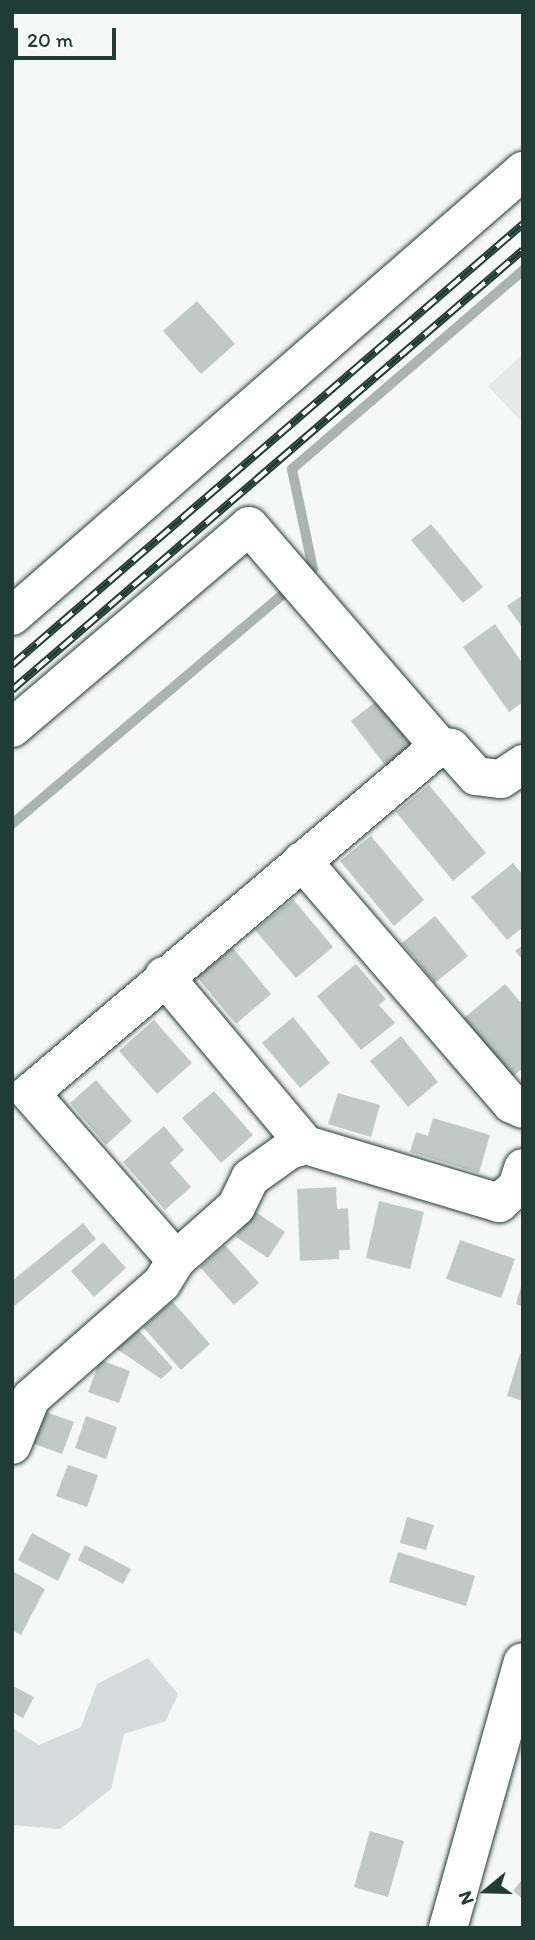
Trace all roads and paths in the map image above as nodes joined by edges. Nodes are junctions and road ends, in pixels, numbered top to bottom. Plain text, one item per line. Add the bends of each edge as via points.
1 (523, 171) edge
2 (12, 616) edge
3 (12, 728) edge
4 (439, 746) junction
5 (523, 764) edge
6 (302, 861) junction
7 (164, 976) junction
8 (523, 1109) edge
9 (306, 1145) junction
10 (523, 1168) edge
11 (176, 1260) junction
12 (12, 1445) edge
13 (523, 1662) edge
14 (448, 1928) edge

1 - 2 street
3 - 4 street via 249,526
4 - 5 street via 451,748 476,776 502,779
4 - 6 street
6 - 7 street
6 - 8 street via 512,1104
7 - 9 street
7 - 11 street via 30,1093
9 - 10 street via 499,1203 517,1187
9 - 11 street via 289,1150 250,1178 236,1207
11 - 12 street via 162,1283 32,1398
13 - 14 street

